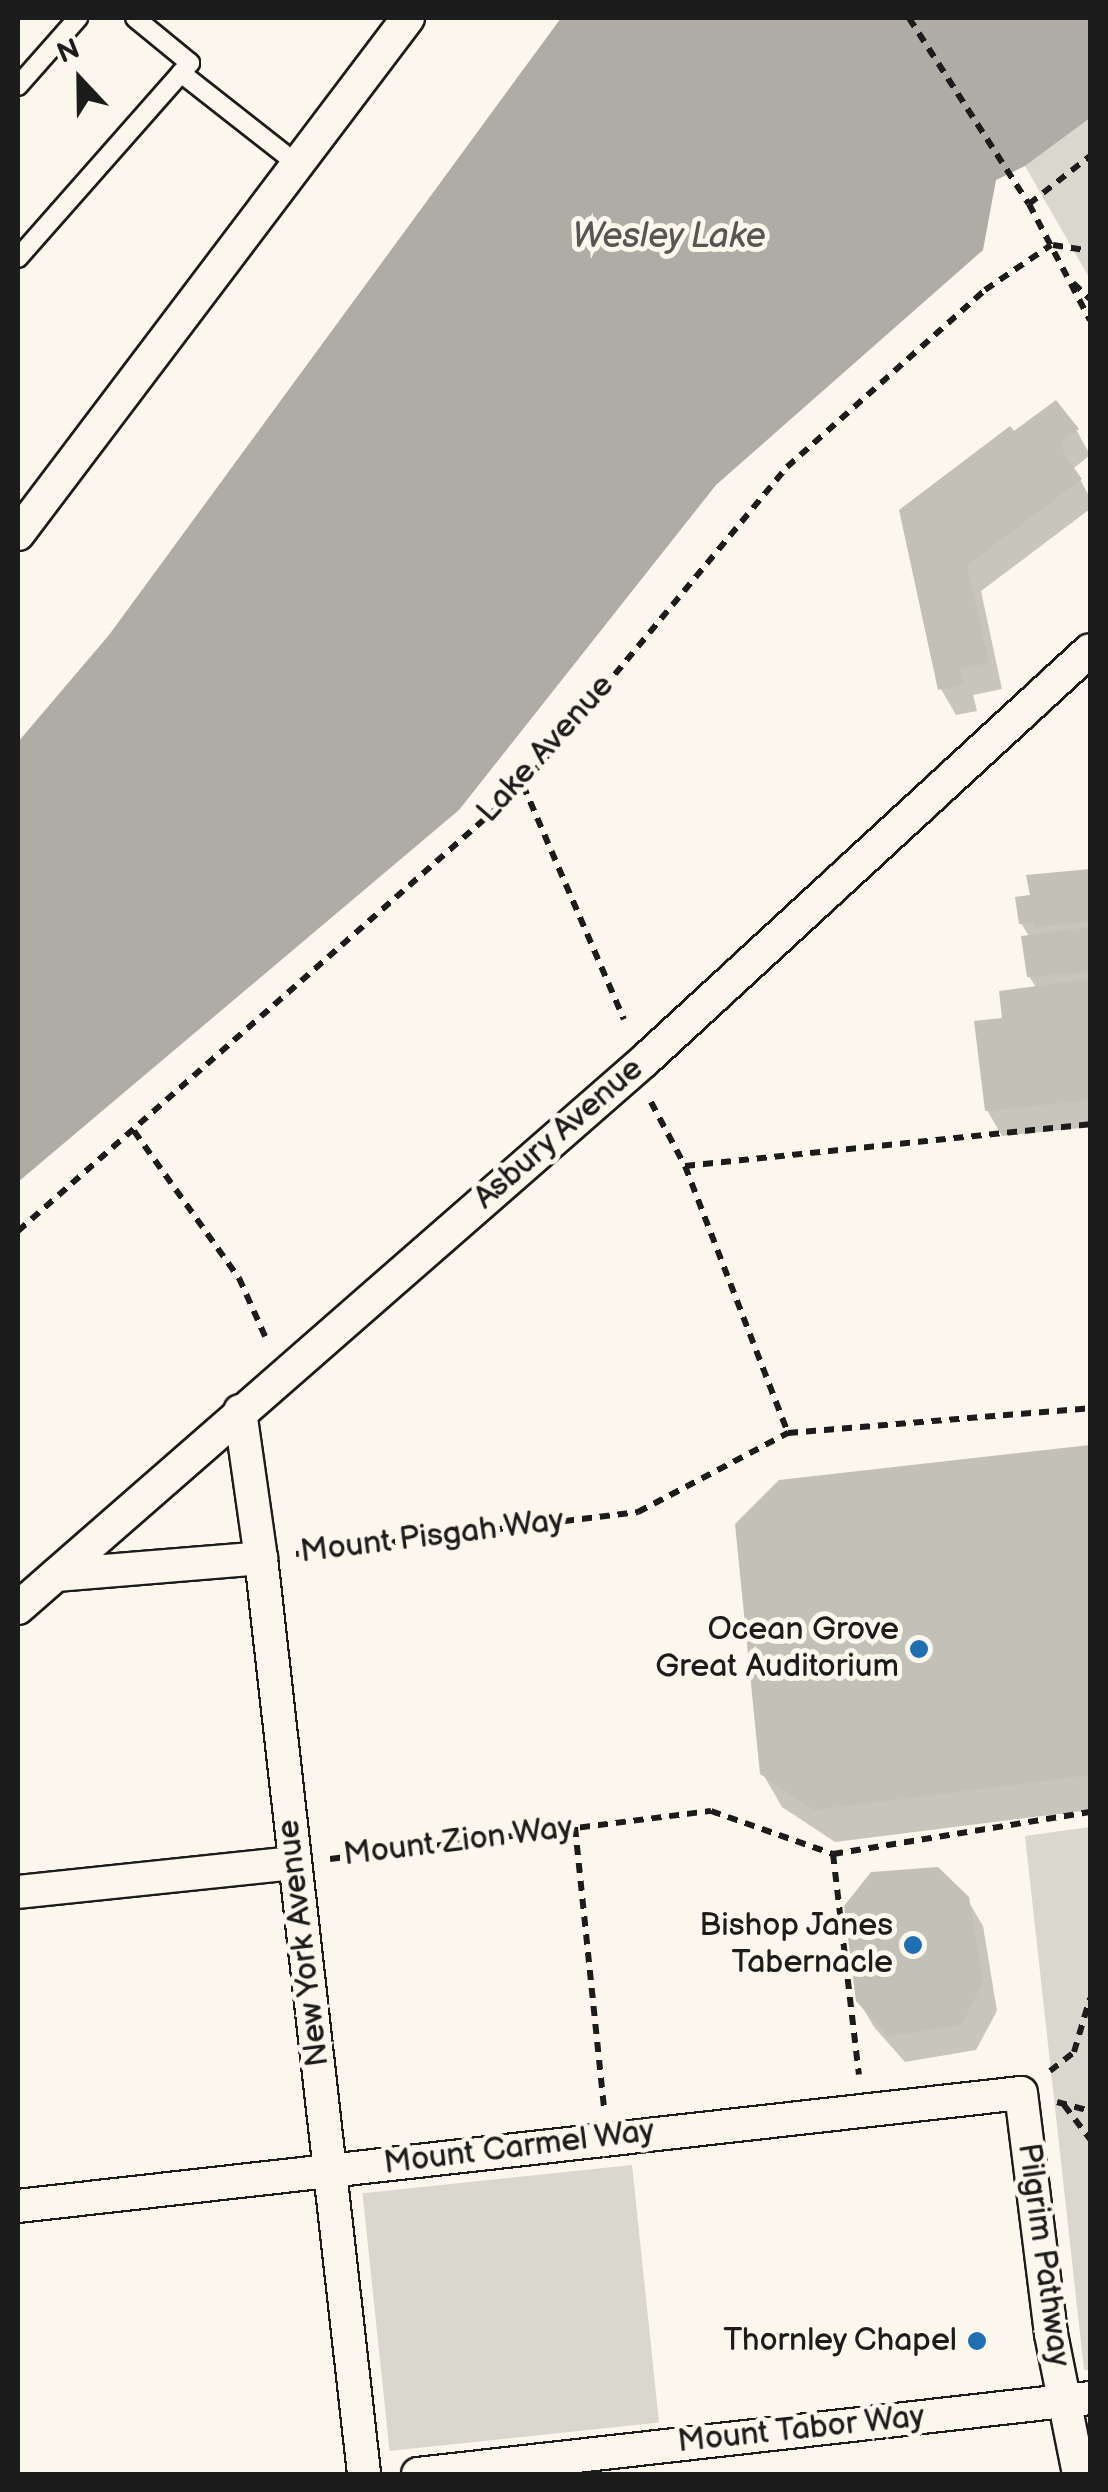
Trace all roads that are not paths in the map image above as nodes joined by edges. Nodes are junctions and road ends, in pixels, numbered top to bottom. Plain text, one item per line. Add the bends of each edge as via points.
1 (78, 18) edge
2 (135, 18) edge
3 (408, 18) edge
4 (182, 74) junction
5 (18, 86) edge
6 (297, 164) junction
7 (18, 258) edge
8 (18, 534) edge
9 (1090, 650) edge
10 (240, 1411) junction
11 (261, 1558) junction
12 (56, 1575) junction
13 (18, 1608) edge
14 (294, 1863) junction
15 (18, 1892) edge
16 (1022, 2094) joint
17 (331, 2170) junction
18 (18, 2206) edge
19 (1077, 2399) edge
20 (364, 2474) edge
21 (418, 2474) edge
22 (1078, 2474) edge

1 - 5 lane
2 - 4 lane via 190,63
3 - 6 street
4 - 6 lane
4 - 7 lane
6 - 8 street
9 - 10 street, Asbury Avenue via 644,1060
10 - 11 street, New York Avenue
10 - 12 street, Asbury Avenue
11 - 12 street, Mount Pisgah Way
11 - 14 street, New York Avenue
12 - 13 street, Asbury Avenue
14 - 15 street
14 - 17 street, New York Avenue
16 - 17 street, Mount Carmel Way
16 - 19 street, Pilgrim Pathway via 1051,2334
17 - 18 street, Mount Carmel Way
17 - 20 street, New York Avenue
19 - 21 street, Mount Tabor Way
19 - 22 street, Pilgrim Pathway

